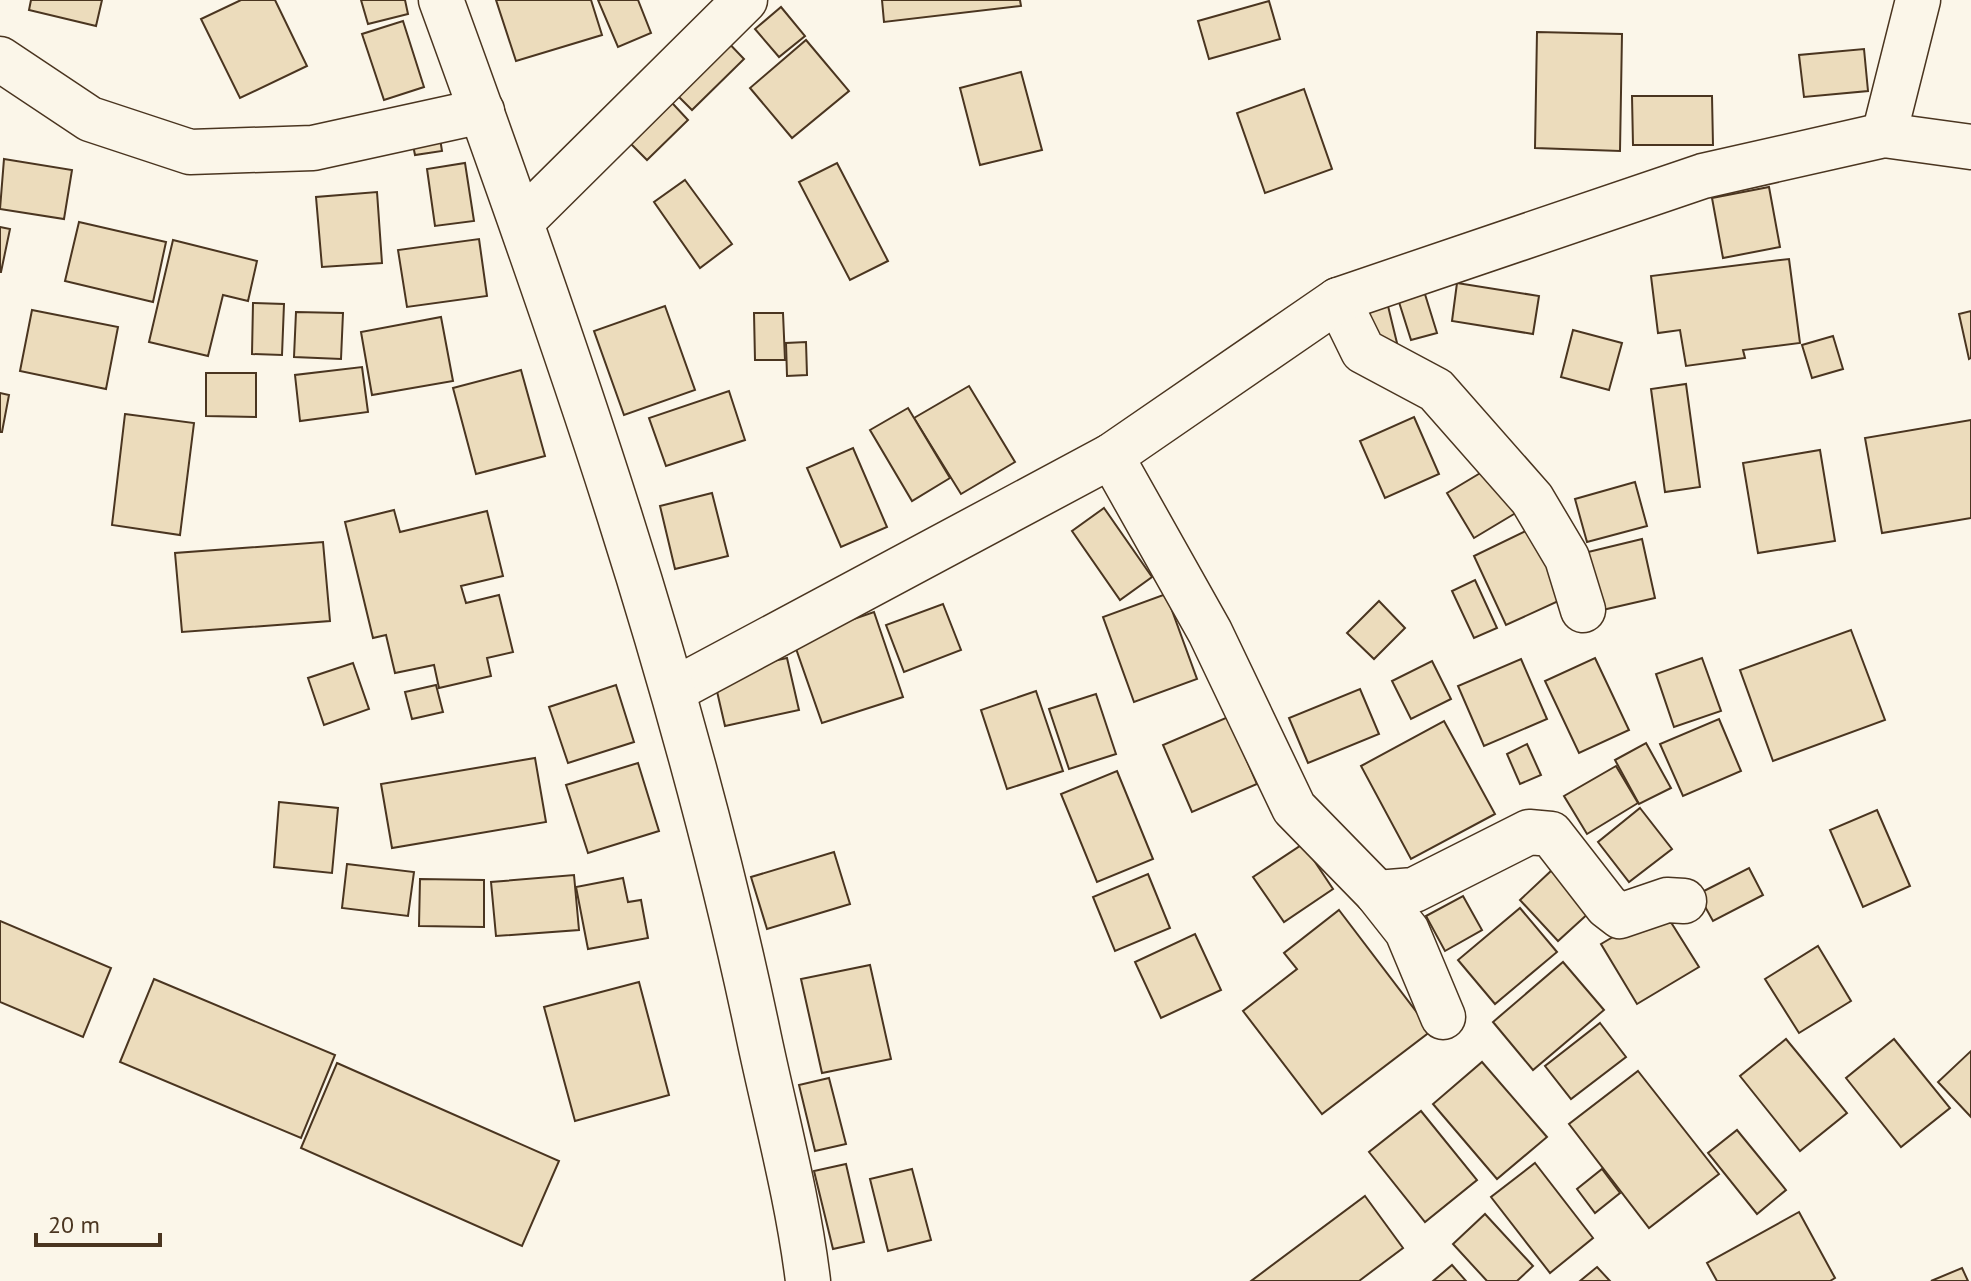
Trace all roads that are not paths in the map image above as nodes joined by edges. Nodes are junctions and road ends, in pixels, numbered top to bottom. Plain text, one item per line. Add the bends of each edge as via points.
1 (441, 0) edge
2 (745, 0) edge
3 (1918, 0) edge
4 (0, 59) edge
5 (482, 111) junction
6 (1884, 135) junction
7 (1971, 147) edge
8 (523, 220) junction
9 (1338, 300) junction
10 (1111, 456) junction
11 (1583, 610) dead end
12 (674, 690) junction
13 (1377, 893) junction
14 (1684, 901) dead end
15 (1443, 1017) dead end
16 (808, 1281) edge

1 - 5 street
2 - 8 street
3 - 6 street
4 - 5 street via 90,119 190,152 313,148
5 - 8 street
6 - 7 street
6 - 9 street via 1703,176
8 - 12 street
9 - 10 street
9 - 11 street via 1363,351 1436,390 1532,499 1567,558
10 - 12 street
10 - 13 street via 1210,632 1294,808
12 - 16 street via 729,891
13 - 14 street via 1414,890 1529,832 1551,834 1620,916 1667,900
13 - 15 street via 1407,931

